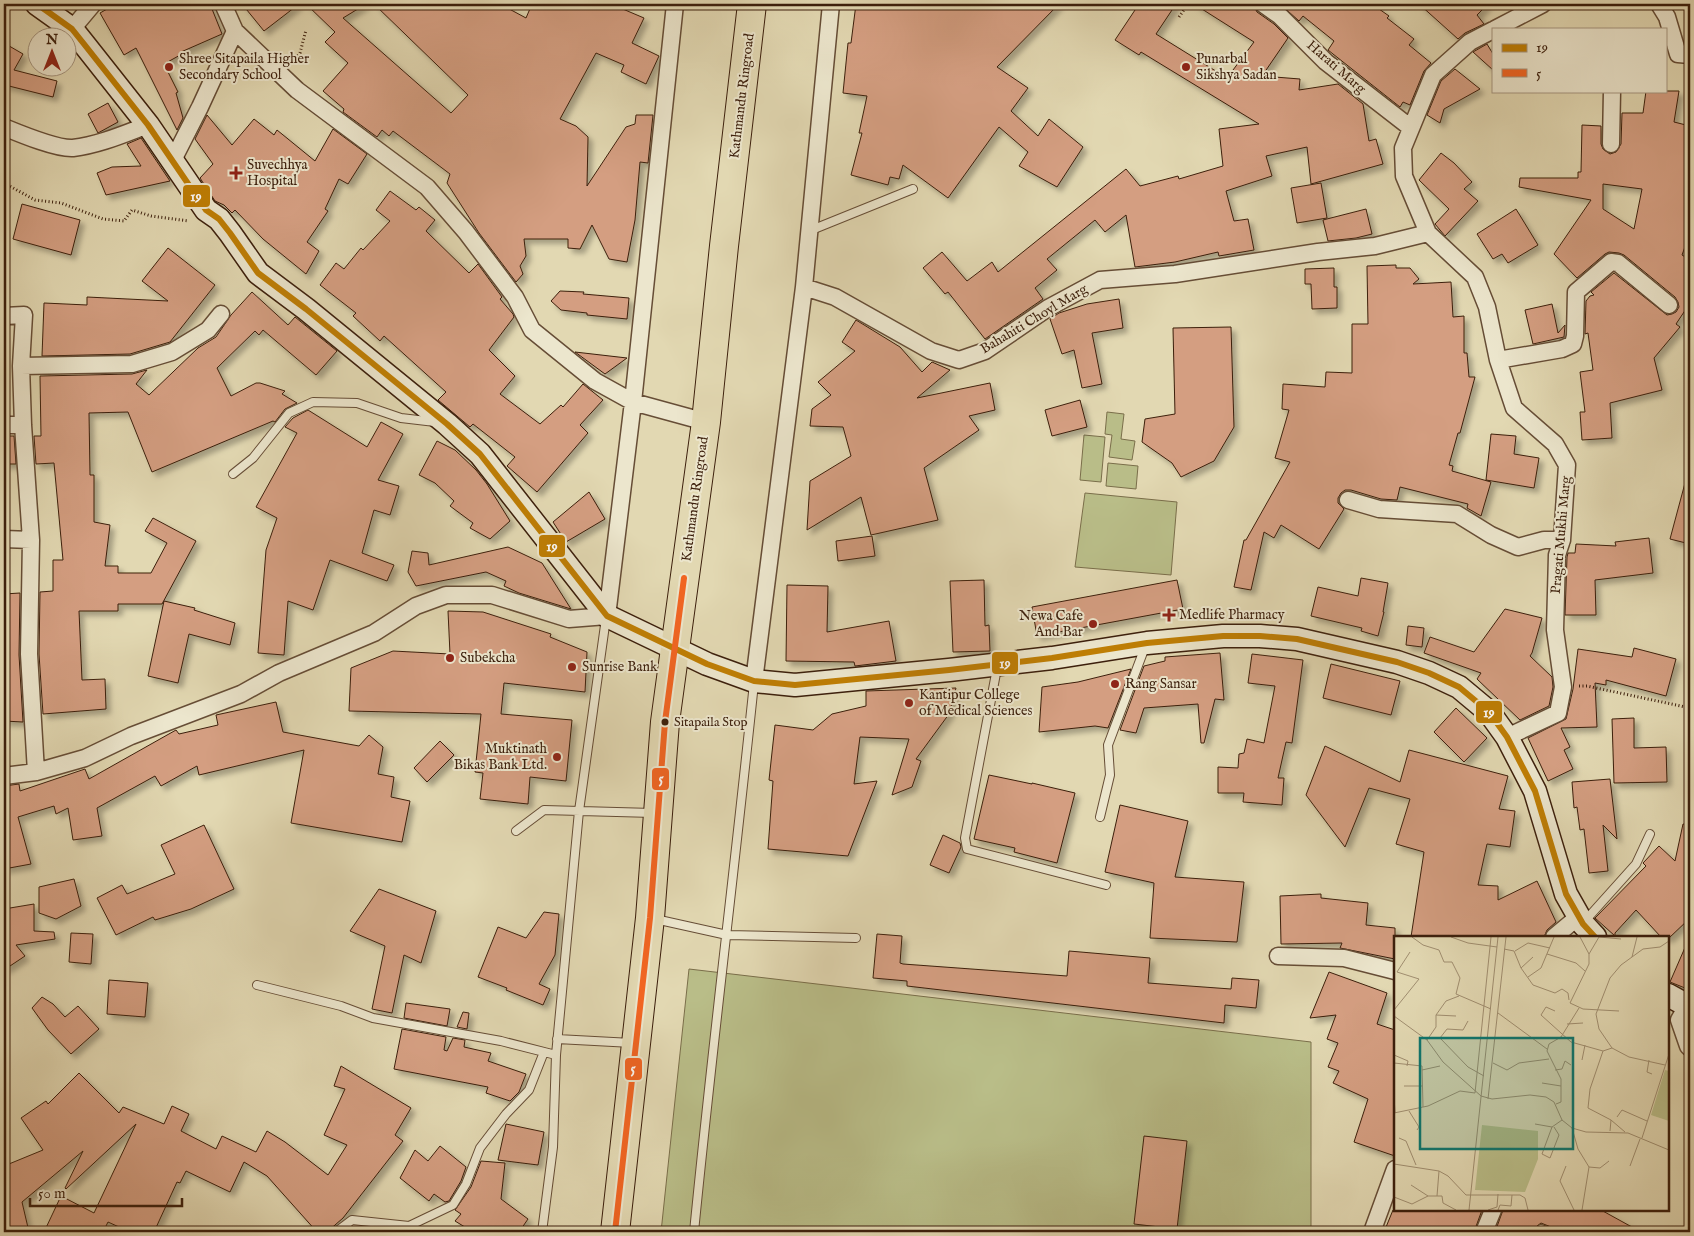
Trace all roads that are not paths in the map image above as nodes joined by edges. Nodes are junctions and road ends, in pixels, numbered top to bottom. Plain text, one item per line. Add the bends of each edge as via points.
1 (37, 4) edge
2 (93, 4) edge
3 (223, 4) edge
4 (676, 4) edge
5 (752, 4) edge
6 (831, 4) edge
7 (1263, 4) edge
8 (1543, 4) edge
9 (1659, 4) edge
10 (71, 28) edge
11 (73, 28) edge
12 (1496, 28) edge
13 (1492, 30) edge
14 (235, 31) junction
15 (78, 37) edge
16 (1678, 56) edge
17 (1612, 92) edge
18 (148, 125) junction
19 (6, 128) dead end
20 (1411, 128) junction
21 (1611, 144) dead end
22 (172, 162) junction
23 (913, 189) dead end
24 (809, 230) junction
25 (1428, 233) junction
26 (804, 287) junction
27 (1669, 305) dead end
28 (221, 314) dead end
29 (4, 316) edge
30 (1498, 360) junction
31 (21, 366) junction
32 (633, 402) junction
33 (706, 422) junction
34 (447, 424) junction
35 (4, 425) edge
36 (23, 425) junction
37 (233, 474) dead end
38 (1348, 500) dead end
39 (4, 539) edge
40 (31, 540) junction
41 (1562, 540) junction
42 (606, 616) junction
43 (1147, 643) junction
44 (674, 649) junction
45 (997, 665) junction
46 (754, 681) junction
47 (1507, 737) junction
48 (36, 772) junction
49 (4, 776) edge
50 (579, 811) junction
51 (657, 813) junction
52 (1100, 818) dead end
53 (516, 831) dead end
54 (1650, 834) dead end
55 (1106, 885) dead end
56 (650, 918) junction
57 (1585, 926) edge
58 (727, 936) junction
59 (1557, 936) edge
60 (856, 938) dead end
61 (1278, 956) dead end
62 (1394, 971) edge
63 (256, 985) dead end
64 (1682, 1003) edge
65 (558, 1039) junction
66 (637, 1043) junction
67 (1690, 1048) edge
68 (544, 1052) junction
69 (556, 1055) junction
70 (1394, 1172) edge
71 (1493, 1211) edge
72 (336, 1232) edge
73 (542, 1232) edge
74 (615, 1232) edge
75 (694, 1232) edge
76 (1372, 1232) edge
77 (1484, 1232) edge
78 (1540, 1232) edge
79 (1549, 1232) edge

1 - 10 main road
2 - 11 street
3 - 14 street
4 - 32 street
5 - 33 highway, Kathmandu Ringroad
6 - 24 street
7 - 20 street, Harati Marg via 1280,16 1326,62
8 - 12 street, Pragati Mukhi Marg
9 - 16 street via 1667,17
13 - 20 street, Pragati Mukhi Marg via 1470,42 1433,75
14 - 22 street
14 - 32 street via 297,90 427,187 466,232 515,298 532,330 595,381
15 - 18 main road
17 - 21 street
18 - 19 street via 101,142 72,148 38,141
18 - 22 main road
20 - 25 street, Pragati Mukhi Marg via 1403,148 1404,176
22 - 34 main road via 206,210 224,226 258,273
23 - 24 lane
24 - 26 street
25 - 26 street, Bahahiti Choyl Marg via 1375,246 1175,274 1100,280 1048,308 985,351 959,360 932,351 835,297
25 - 30 street, Pragati Mukhi Marg via 1475,277 1487,307
26 - 46 street
27 - 30 street via 1618,263 1611,262 1576,292 1576,336 1573,344 1562,349
28 - 31 street via 208,330 172,352 132,364
29 - 31 street via 24,315
30 - 41 street, Pragati Mukhi Marg via 1514,408 1555,444 1567,465
31 - 36 street
32 - 33 street
32 - 42 street
33 - 44 highway, Kathmandu Ringroad
34 - 37 lane via 401,418 357,403 313,402 289,414 253,458
34 - 42 main road via 480,454
35 - 36 street
36 - 40 street
38 - 41 street via 1379,509 1457,514 1518,547 1544,540
39 - 40 street
40 - 48 street via 29,654
41 - 47 street, Pragati Mukhi Marg via 1557,555 1555,630 1563,687 1558,713
42 - 44 main road
42 - 48 street via 569,619 492,595 446,595 416,606 374,633 279,673 241,694 131,736 85,758
42 - 50 lane
43 - 45 main road
43 - 47 main road via 1260,636 1297,639 1397,662 1459,687 1489,712
43 - 52 lane via 1108,746 1110,775
44 - 46 main road
44 - 51 highway, Kathmandu Ringroad
45 - 46 main road via 796,685
45 - 55 lane via 966,838 967,849
46 - 58 lane
47 - 57 main road via 1535,792 1566,894
48 - 49 street
50 - 51 lane
50 - 53 lane via 544,810
50 - 65 lane
51 - 56 highway, Kathmandu Ringroad
54 - 57 lane via 1636,864
56 - 58 lane
56 - 66 highway, Kathmandu Ringroad
57 - 59 street
58 - 60 lane
58 - 75 lane
61 - 62 street via 1344,958
63 - 68 lane via 341,1006 373,1018
64 - 67 street via 1679,1020
65 - 66 lane
65 - 69 lane
66 - 74 highway, Kathmandu Ringroad
68 - 69 lane
68 - 72 lane via 530,1090 506,1114 480,1148 466,1184 453,1205 409,1226 352,1220
69 - 73 lane via 553,1148
70 - 76 street
71 - 77 street
78 - 79 lane via 1541,1229

